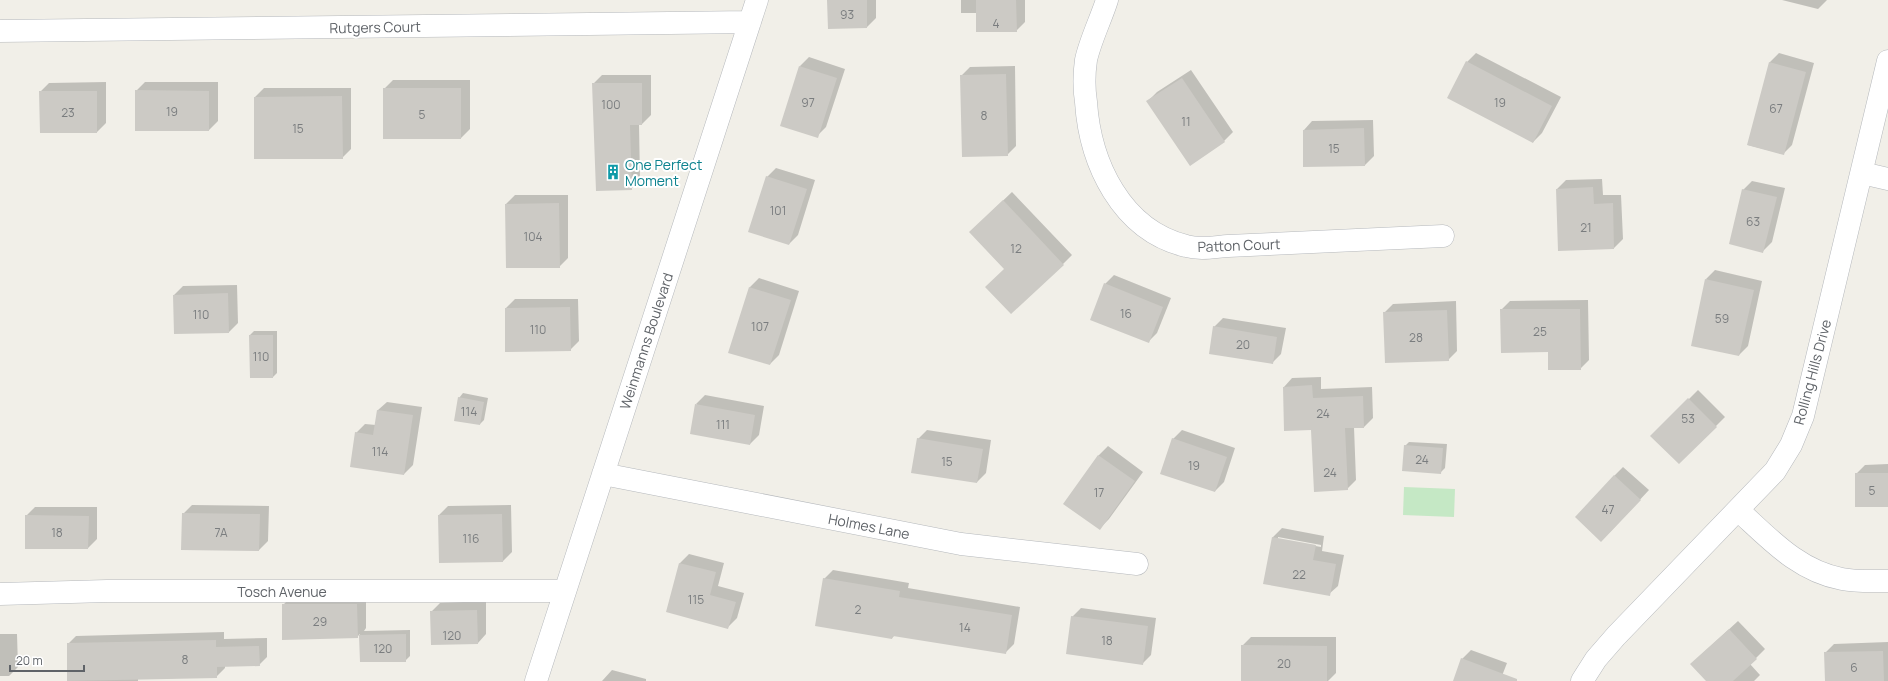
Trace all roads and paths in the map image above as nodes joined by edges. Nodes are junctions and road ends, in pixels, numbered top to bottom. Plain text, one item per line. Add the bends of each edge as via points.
1 (757, 0) edge
2 (1107, 0) edge
3 (750, 22) junction
4 (0, 31) edge
5 (1888, 61) edge
6 (1862, 173) junction
7 (1888, 179) edge
8 (1443, 236) dead end
9 (603, 474) junction
10 (1738, 510) junction
11 (1137, 564) dead end
12 (1888, 581) edge
13 (565, 591) junction
14 (0, 594) edge
15 (536, 681) edge
16 (1582, 681) edge

1 - 3 street, Weinmanns Boulevard
2 - 8 street, Patton Court via 1086,60 1084,87 1087,126 1096,157 1109,185 1126,209 1146,228 1162,238 1202,248
3 - 4 street, Rutgers Court
3 - 9 street, Weinmanns Boulevard
5 - 6 street, Rolling Hills Drive
6 - 7 street
6 - 10 street, Rolling Hills Drive via 1802,416 1791,445 1775,471
9 - 11 street, Holmes Lane via 961,544
9 - 13 street, Weinmanns Boulevard
10 - 12 street via 1788,556 1814,571 1841,579
10 - 16 street, Rolling Hills Drive via 1616,636 1596,659
13 - 14 street, Tosch Avenue via 107,591
13 - 15 street, Weinmanns Boulevard

